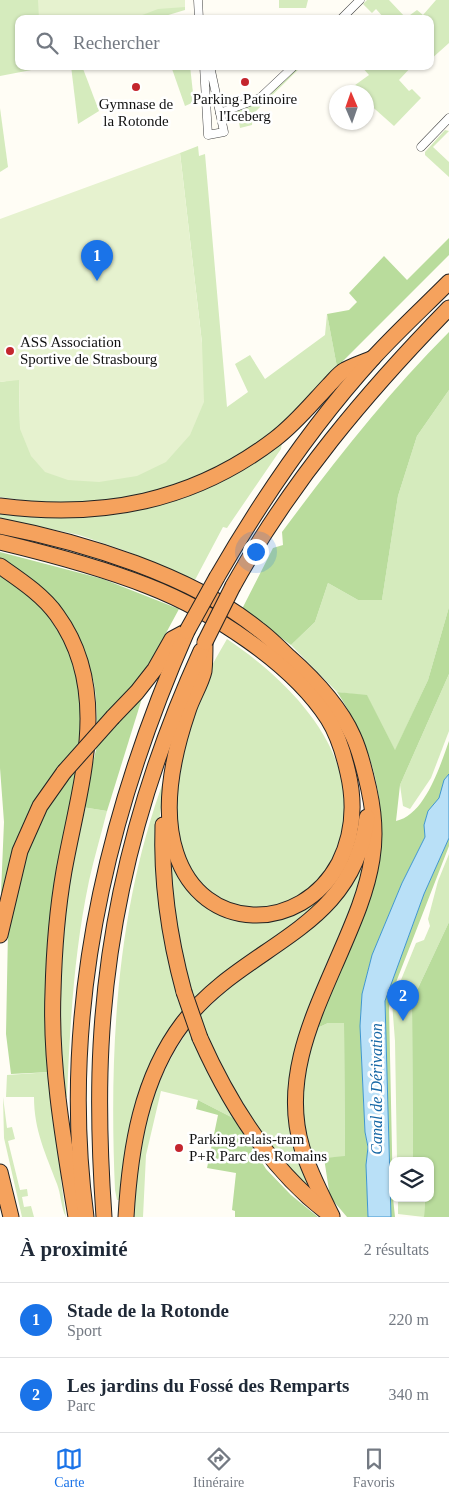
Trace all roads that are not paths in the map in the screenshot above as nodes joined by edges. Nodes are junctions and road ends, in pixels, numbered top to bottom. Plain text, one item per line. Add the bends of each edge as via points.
1 (198, 0) edge
2 (360, 0) edge
3 (199, 15) edge
4 (345, 15) edge
5 (204, 70) edge
6 (211, 70) edge
7 (290, 70) edge
8 (220, 112) junction
9 (449, 118) edge
10 (421, 147) dead end
11 (449, 282) edge
12 (449, 308) edge
13 (373, 358) junction
14 (0, 506) edge
15 (0, 526) edge
16 (0, 542) edge
17 (0, 566) edge
18 (187, 631) junction
19 (205, 642) junction
20 (369, 790) junction
21 (169, 800) junction
22 (0, 934) edge
23 (0, 1172) edge
24 (0, 1204) edge
25 (333, 1216) edge
26 (3, 1217) edge
27 (11, 1217) edge
28 (76, 1217) edge
29 (86, 1217) edge
30 (104, 1217) edge
31 (126, 1217) edge

1 - 3 street
2 - 4 street
5 - 8 street via 208,135 224,132
6 - 8 street
7 - 8 street via 260,98
9 - 10 street
11 - 13 highway
12 - 19 highway, bridge via 382,378 318,455 260,538
13 - 14 highway via 344,370 276,438 200,484 153,501 110,509 66,511
13 - 18 highway, bridge via 270,490
15 - 20 highway via 112,555 218,602 257,628 320,684 352,735
16 - 21 highway via 105,570 150,586 210,616 273,660 328,720 344,756 352,814 339,862 322,886 291,908 257,916 218,906 192,884 176,854
17 - 28 highway via 28,585 57,614 76,648 86,688 89,729 86,768 56,920 52,994 60,1111
18 - 22 highway, bridge via 172,639 138,692 64,772 40,806 20,851
18 - 29 highway via 160,692 129,780 93,926 80,1052 80,1133
19 - 21 highway via 204,671 180,740
19 - 30 highway via 179,699 149,783 128,857 112,937 100,1055
20 - 25 highway via 375,824 368,880 308,1029 295,1089 302,1147
20 - 31 highway via 362,849 343,886 316,914 210,994 183,1023 158,1064 145,1099 129,1168
21 - 25 highway, bridge via 163,818 164,897 184,992 200,1038 221,1082 258,1140 296,1187
23 - 27 highway
24 - 26 highway

